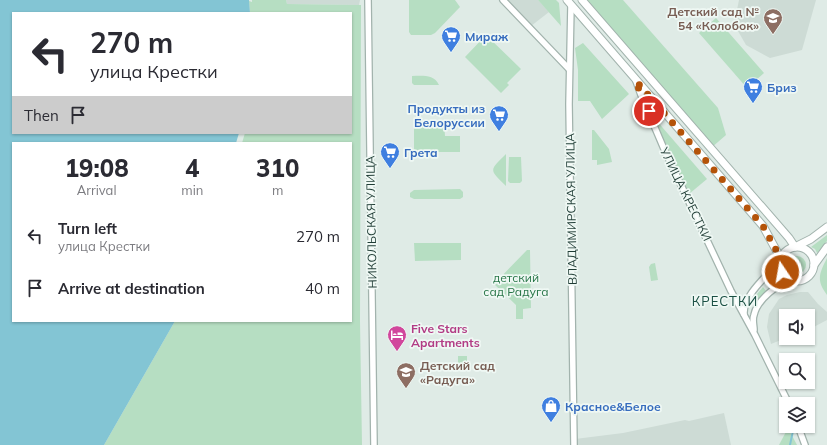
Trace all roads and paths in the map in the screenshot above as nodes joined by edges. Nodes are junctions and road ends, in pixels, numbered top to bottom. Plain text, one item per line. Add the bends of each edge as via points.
1 (368, 0) edge
2 (503, 0) edge
3 (582, 0) edge
4 (568, 2) edge
5 (569, 69) junction
6 (636, 81) junction
7 (827, 227) edge
8 (795, 247) junction
9 (827, 247) edge
10 (781, 259) junction
11 (814, 265) junction
12 (792, 280) junction
13 (742, 307) junction
14 (756, 310) junction
15 (755, 335) junction
16 (786, 397) edge
17 (801, 433) edge
18 (374, 445) edge
19 (574, 445) edge
20 (805, 445) edge

1 - 18 street, НИКОЛЬСКАЯ УЛИЦА
2 - 5 street
3 - 8 street
4 - 5 street, ВЛАДИМИРСКАЯ УЛИЦА
4 - 6 street
5 - 19 street, ВЛАДИМИРСКАЯ УЛИЦА
6 - 10 street via 763,226
6 - 13 street, УЛИЦА КРЕСТКИ via 664,149
7 - 8 street
8 - 10 street via 784,253
8 - 11 street via 807,250
9 - 11 street
10 - 12 street via 782,272
10 - 13 street
11 - 12 street via 806,278
12 - 14 street via 776,287
13 - 14 street
13 - 15 street, УЛИЦА КРЕСТКИ
14 - 15 street via 753,315
15 - 16 street, УЛИЦА КРЕСТКИ
17 - 20 street

